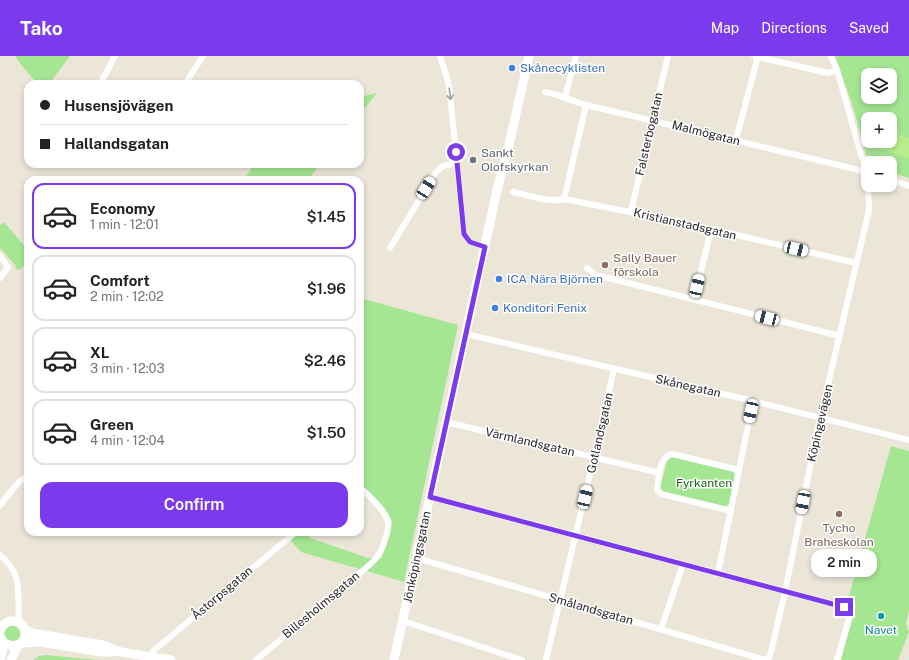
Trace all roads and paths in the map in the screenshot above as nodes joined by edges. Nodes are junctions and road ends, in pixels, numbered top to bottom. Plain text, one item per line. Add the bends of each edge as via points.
1 (115, 56) edge
2 (203, 56) edge
3 (440, 56) edge
4 (529, 56) edge
5 (576, 56) edge
6 (668, 56) edge
7 (757, 56) edge
8 (831, 56) edge
9 (837, 70) junction
10 (102, 80) edge
11 (188, 80) edge
12 (545, 92) dead end
13 (565, 97) junction
14 (586, 105) junction
15 (652, 120) junction
16 (736, 140) junction
17 (862, 156) edge
18 (457, 164) junction
19 (861, 171) edge
20 (897, 182) edge
21 (909, 186) edge
22 (514, 192) dead end
23 (868, 192) edge
24 (564, 199) junction
25 (631, 211) junction
26 (711, 230) junction
27 (485, 247) junction
28 (390, 248) dead end
29 (0, 256) edge
30 (856, 263) junction
31 (587, 268) dead end
32 (0, 278) edge
33 (694, 300) junction
34 (466, 334) junction
35 (840, 336) junction
36 (614, 369) junction
37 (753, 401) junction
38 (820, 418) junction
39 (446, 422) junction
40 (909, 440) edge
41 (594, 457) junction
42 (739, 470) junction
43 (660, 473) junction
44 (24, 479) edge
45 (364, 491) edge
46 (430, 497) junction
47 (0, 505) edge
48 (731, 511) junction
49 (291, 536) edge
50 (576, 536) junction
51 (0, 555) edge
52 (416, 558) junction
53 (682, 564) junction
54 (718, 573) junction
55 (785, 592) junction
56 (561, 601) junction
57 (403, 621) junction
58 (15, 622) junction
59 (1, 628) edge
60 (662, 629) junction
61 (25, 630) junction
62 (1, 639) edge
63 (20, 644) junction
64 (121, 652) junction
65 (152, 656) junction
66 (0, 660) edge
67 (11, 660) edge
68 (171, 660) edge
69 (256, 660) edge
70 (394, 660) edge
71 (522, 660) edge
72 (546, 660) edge
73 (766, 660) edge
74 (837, 660) edge

1 - 10 street
2 - 11 street
3 -> 18 street via 448,81
4 - 27 street, Jönköpingsgatan
5 - 13 street
6 - 15 street, Falsterbogatan
7 - 9 street via 828,73
7 - 16 street
8 - 9 street, Köpingevägen
9 - 17 street, Köpingevägen
12 - 13 street, Malmögatan
13 - 14 street, Malmögatan
14 - 15 street, Malmögatan
14 - 24 street
15 - 16 street, Malmögatan
15 - 25 street, Falsterbogatan
16 - 19 street, Malmögatan
18 - 27 street via 464,234 470,242
18 - 28 street via 443,166 437,171
20 - 21 street
22 - 24 street, Kristianstadsgatan
23 - 30 street, Köpingevägen via 869,210
24 - 25 street, Kristianstadsgatan
25 - 26 street, Kristianstadsgatan
26 - 30 street, Kristianstadsgatan
26 - 33 street
27 - 34 street, Jönköpingsgatan
29 - 32 street via 8,267
30 - 35 street, Köpingevägen
31 - 33 street via 596,275
33 - 35 street
34 - 36 street, Skånegatan
34 - 39 street, Jönköpingsgatan
35 - 38 street, Köpingevägen
36 - 37 street, Skånegatan
36 - 41 street, Gotlandsgatan
37 - 38 street, Skånegatan
37 - 42 street
38 - 40 street, Skånegatan
38 - 55 street, Köpingevägen
39 - 41 street, Värmlandsgatan
39 - 46 street, Jönköpingsgatan
41 - 43 street, Värmlandsgatan
41 - 50 street, Gotlandsgatan
42 - 43 street via 672,454 664,459
42 - 48 street
43 - 48 street via 657,489 661,494
44 - 47 street
45 - 69 street, Billesholmsgatan via 381,510 389,525 377,557
46 - 50 street
46 - 52 street, Jönköpingsgatan
48 - 54 street
49 - 65 street, Åstorpsgatan via 153,651
50 - 53 street
50 - 56 street, Gotlandsgatan
51 - 58 street via 12,567 18,580
52 - 56 street, Smålandsgatan
52 - 57 street, Jönköpingsgatan
53 - 54 street
53 - 60 street
54 - 55 street
55 - 73 street, Köpingevägen via 771,652
55 - 74 street via 852,609
56 - 60 street, Smålandsgatan
56 - 72 street, Gotlandsgatan
57 - 70 street, Jönköpingsgatan
57 - 71 street
58 - 59 street via 7,622
58 - 61 street
60 - 73 street, Smålandsgatan
61 - 63 street via 25,637
61 - 64 street via 103,645
62 - 63 street via 11,646
62 - 66 street
63 - 64 street via 41,642 102,652
63 - 67 street
64 - 65 street
65 - 68 street

